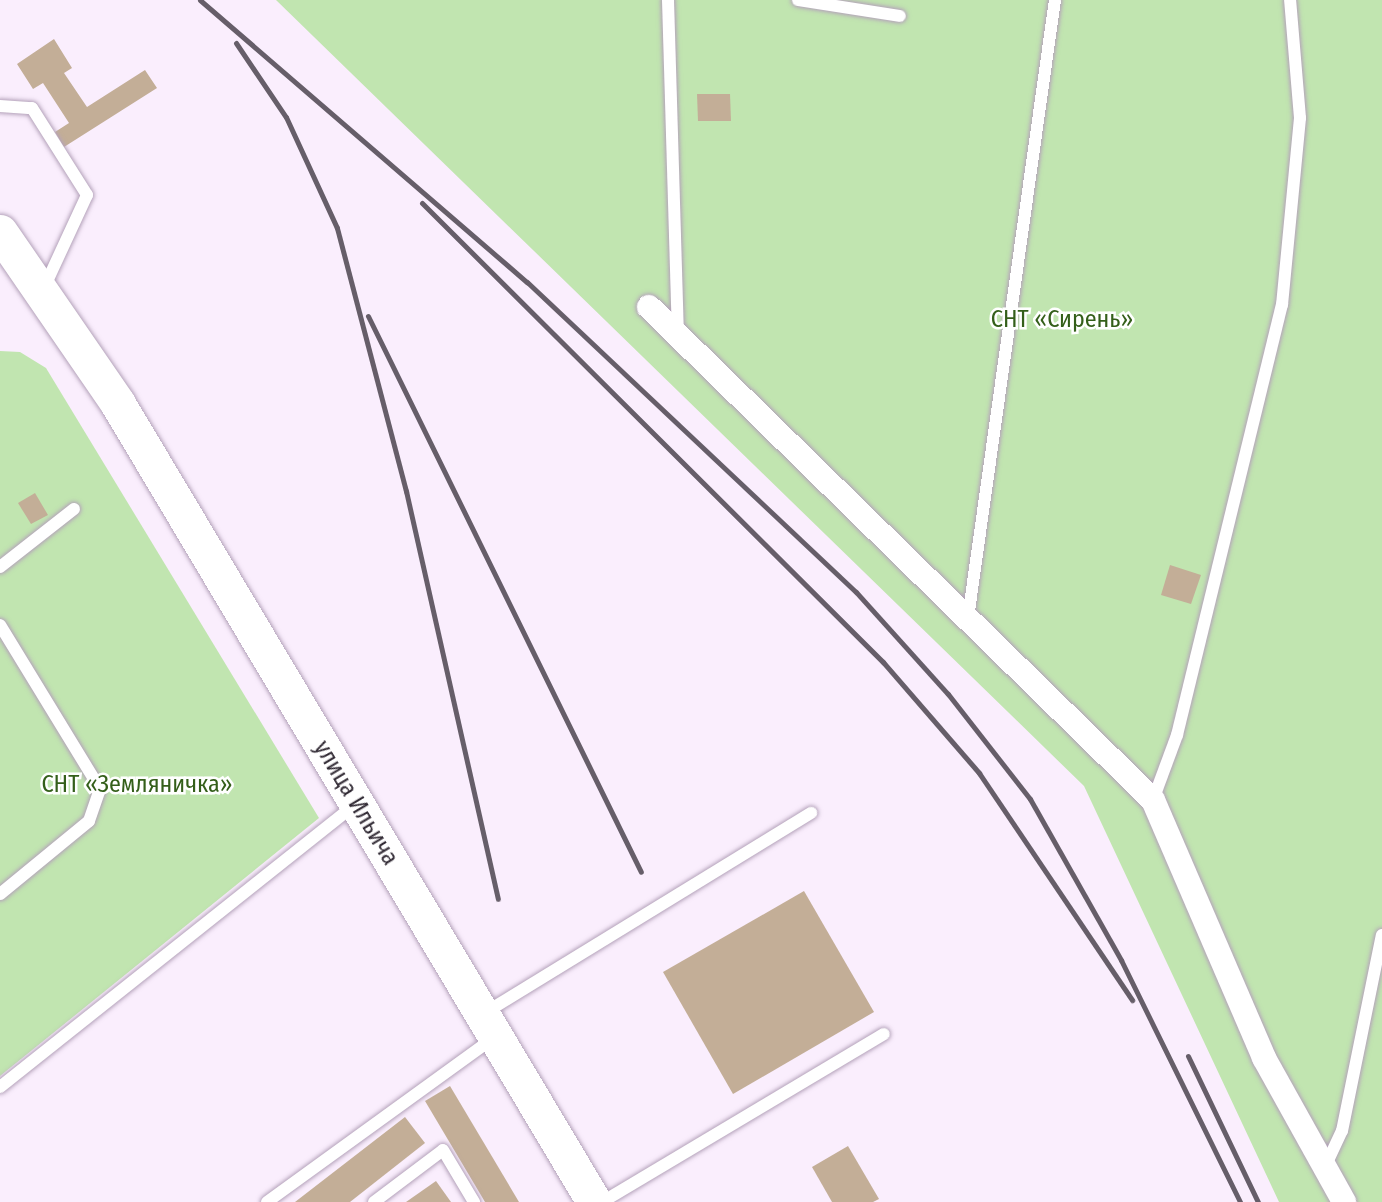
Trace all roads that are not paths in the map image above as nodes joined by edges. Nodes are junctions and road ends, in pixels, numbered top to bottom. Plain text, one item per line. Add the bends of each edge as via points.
1 (668, 0) edge
2 (798, 0) edge
3 (1055, 0) edge
4 (1290, 0) edge
5 (900, 16) dead end
6 (0, 106) edge
7 (0, 232) edge
8 (41, 295) junction
9 (649, 307) dead end
10 (678, 336) junction
11 (74, 509) dead end
12 (0, 567) edge
13 (968, 618) junction
14 (0, 625) edge
15 (1153, 800) junction
16 (356, 804) junction
17 (811, 813) dead end
18 (0, 894) edge
19 (1382, 935) edge
20 (489, 1026) junction
21 (884, 1034) dead end
22 (0, 1087) edge
23 (1325, 1167) junction
24 (267, 1202) edge
25 (374, 1202) edge
26 (474, 1202) edge
27 (594, 1202) edge
28 (602, 1202) edge
29 (1344, 1202) edge

1 - 10 lane
2 - 5 lane
3 - 13 lane
4 - 15 lane via 1300,118 1282,304 1177,735
6 - 8 lane via 32,108 87,195
7 - 8 main road, улица Ильича
8 - 16 main road, улица Ильича via 118,404
9 - 10 street
10 - 13 street
11 - 12 lane
13 - 15 street
14 - 18 lane via 100,789 89,821
15 - 23 street via 1264,1058
16 - 20 main road, улица Ильича
16 - 22 lane
17 - 20 lane
19 - 23 lane via 1342,1131
20 - 24 lane
20 - 27 main road, улица Ильича
21 - 28 lane
23 - 29 street
25 - 26 lane via 443,1150

